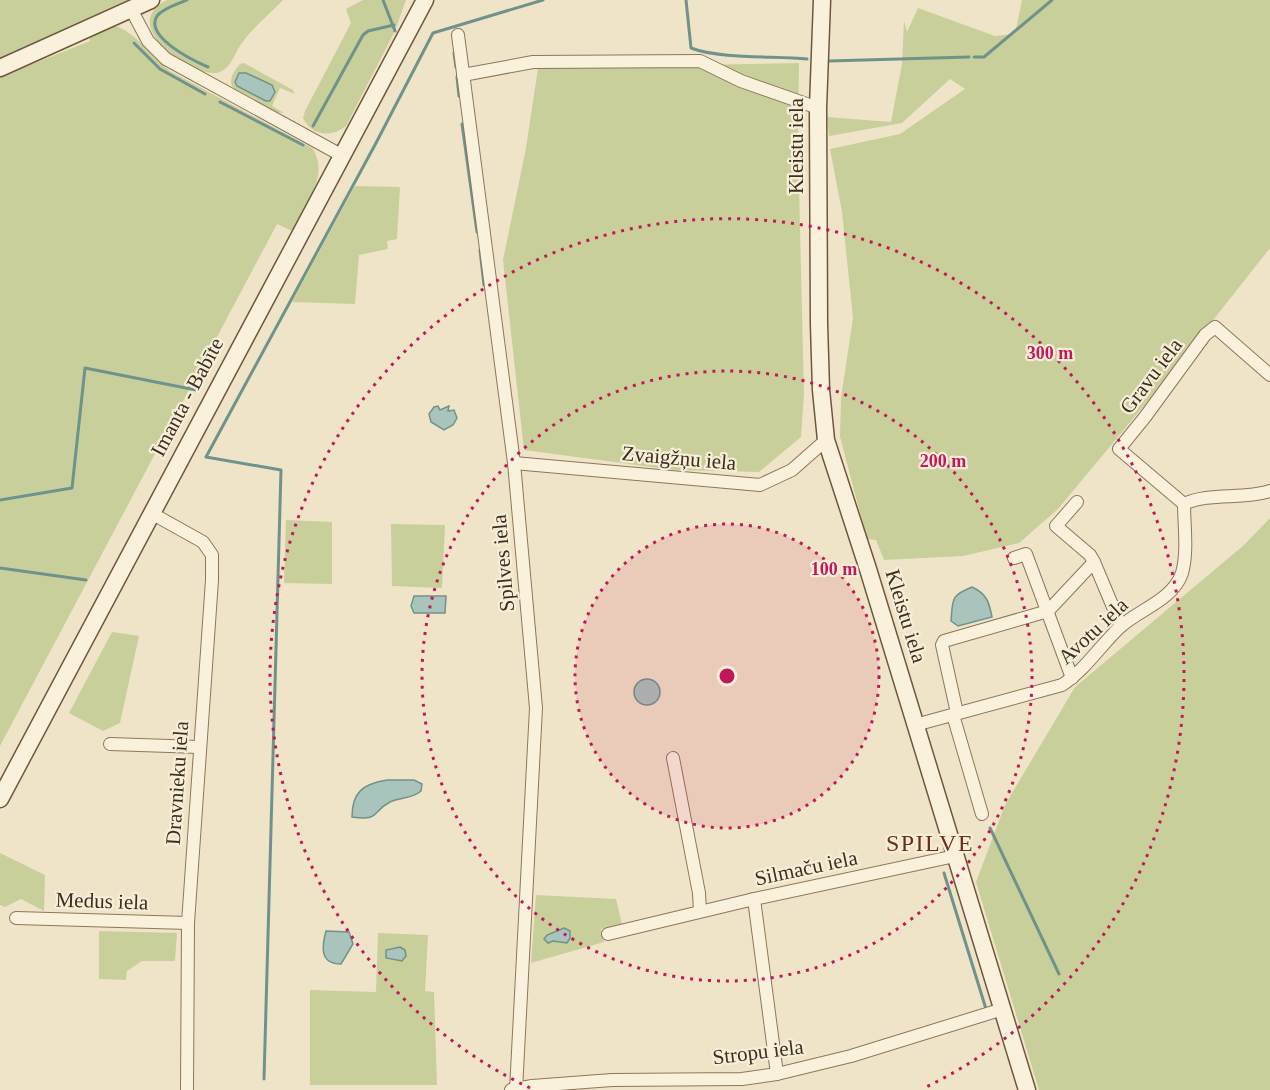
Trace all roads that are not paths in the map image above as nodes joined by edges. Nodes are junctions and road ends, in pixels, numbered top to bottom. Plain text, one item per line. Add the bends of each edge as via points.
1 (151, 0) edge
2 (417, 0) edge
3 (425, 0) edge
4 (822, 0) edge
5 (131, 9) junction
6 (415, 18) junction
7 (458, 35) dead end
8 (0, 68) edge
9 (463, 75) junction
10 (818, 108) junction
11 (341, 155) junction
12 (1270, 375) edge
13 (826, 440) junction
14 (514, 463) junction
15 (1270, 491) edge
16 (1077, 502) dead end
17 (1184, 504) junction
18 (151, 513) junction
19 (1020, 556) dead end
20 (1094, 562) junction
21 (1048, 611) junction
22 (1121, 626) junction
23 (1072, 678) junction
24 (955, 714) junction
25 (915, 725) junction
26 (110, 744) dead end
27 (199, 747) junction
28 (673, 758) dead end
29 (0, 799) edge
30 (982, 814) dead end
31 (955, 856) junction
32 (754, 899) junction
33 (700, 911) junction
34 (16, 918) dead end
35 (188, 923) junction
36 (608, 933) dead end
37 (1003, 1010) junction
38 (777, 1074) junction
39 (187, 1090) edge
40 (514, 1090) edge
41 (1027, 1090) edge

1 - 5 street
2 - 6 street, Imanta - Babīte
3 - 6 street, Imanta - Babīte
4 - 10 street, Kleistu iela
5 - 8 street
5 - 11 street via 148,41 166,59
6 - 11 street, Imanta - Babīte
7 - 9 street, Spilves iela
9 - 10 street via 533,62 700,61 741,81
9 - 14 street, Spilves iela
10 - 13 street, Kleistu iela via 819,324
11 - 18 street, Imanta - Babīte
12 - 17 street, Gravu iela via 1215,327 1119,449
13 - 14 street, Zvaigžņu iela via 792,470 760,484
13 - 25 street, Kleistu iela
14 - 40 street, Spilves iela via 536,708
15 - 17 street
16 - 20 street via 1056,525
17 - 22 street, Avotu iela via 1182,574 1167,595
18 - 27 street, Dravnieku iela via 203,542 212,555
18 - 29 street, Imanta - Babīte
19 - 21 street
20 - 21 street
20 - 22 street
21 - 23 street
21 - 24 street via 944,641
22 - 23 street, Avotu iela
23 - 24 street, Avotu iela via 1062,685
24 - 25 street, Avotu iela
24 - 30 street
25 - 31 street, Kleistu iela
26 - 27 street
27 - 35 street, Dravnieku iela
28 - 33 street
31 - 32 street, Silmaču iela
31 - 37 street, Kleistu iela
32 - 33 street, Silmaču iela
32 - 38 street
33 - 36 street, Silmaču iela
34 - 35 street, Medus iela
35 - 39 street, Dravnieku iela
37 - 38 street, Stropu iela
37 - 41 street, Kleistu iela
38 - 40 street, Stropu iela via 612,1080

